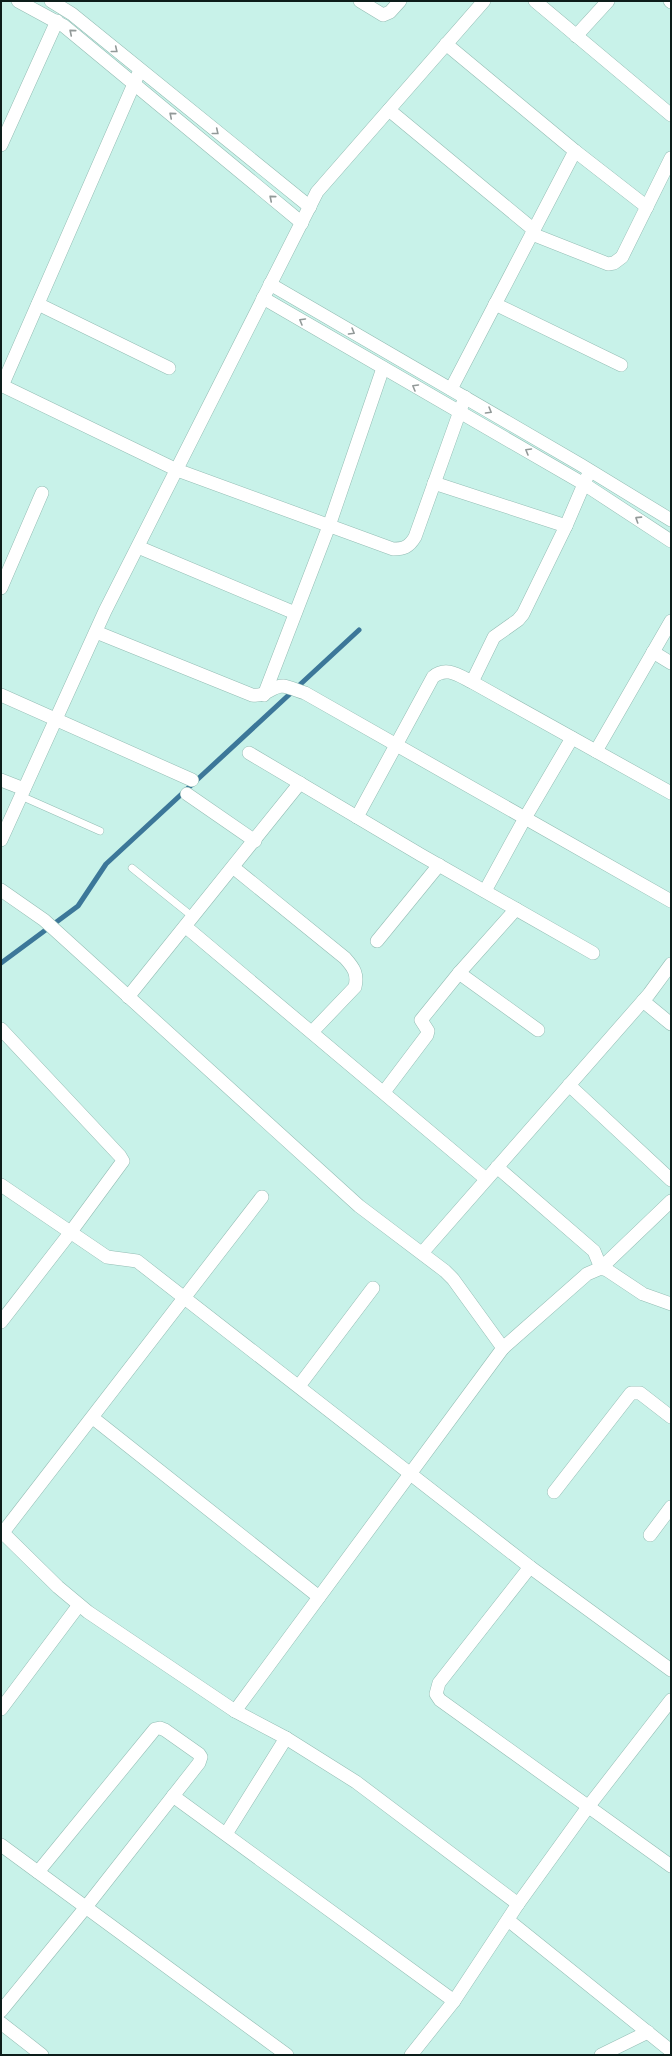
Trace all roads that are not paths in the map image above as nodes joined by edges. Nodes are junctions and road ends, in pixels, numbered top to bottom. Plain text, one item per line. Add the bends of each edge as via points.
1 (18, 1) edge
2 (360, 1) edge
3 (400, 1) edge
4 (484, 1) edge
5 (535, 1) edge
6 (608, 1) edge
7 (54, 2) edge
8 (53, 19) junction
9 (576, 36) junction
10 (446, 44) junction
11 (140, 70) junction
12 (134, 83) junction
13 (389, 110) junction
14 (671, 116) edge
15 (1, 145) edge
16 (575, 151) junction
17 (671, 158) edge
18 (310, 207) junction
19 (647, 207) junction
20 (302, 223) junction
21 (533, 232) junction
22 (270, 284) junction
23 (263, 298) junction
24 (38, 304) junction
25 (495, 304) junction
26 (621, 365) dead end
27 (169, 368) dead end
28 (383, 368) junction
29 (2, 386) edge
30 (451, 389) junction
31 (465, 397) junction
32 (459, 412) junction
33 (176, 470) junction
34 (590, 470) junction
35 (434, 483) junction
36 (584, 484) junction
37 (42, 493) dead end
38 (671, 520) edge
39 (329, 526) junction
40 (566, 526) junction
41 (671, 541) edge
42 (138, 547) junction
43 (1, 588) edge
44 (295, 613) junction
45 (671, 621) edge
46 (96, 632) junction
47 (653, 652) junction
48 (671, 663) edge
49 (472, 682) junction
50 (1, 695) edge
51 (264, 695) junction
52 (56, 721) junction
53 (572, 738) junction
54 (396, 745) junction
55 (596, 751) junction
56 (249, 753) dead end
57 (1, 780) edge
58 (192, 780) dead end
59 (300, 783) junction
60 (23, 793) junction
61 (671, 793) edge
62 (187, 794) dead end
63 (357, 817) junction
64 (524, 818) junction
65 (100, 831) dead end
66 (1, 840) edge
67 (255, 841) junction
68 (439, 865) junction
69 (132, 868) dead end
70 (234, 868) junction
71 (1, 890) edge
72 (485, 892) junction
73 (671, 901) edge
74 (516, 909) junction
75 (189, 922) junction
76 (377, 941) dead end
77 (593, 953) dead end
78 (671, 964) edge
79 (459, 973) junction
80 (128, 997) junction
81 (643, 1001) junction
82 (671, 1024) edge
83 (1, 1029) edge
84 (538, 1030) dead end
85 (312, 1032) junction
86 (569, 1085) junction
87 (384, 1092) junction
88 (497, 1167) junction
89 (486, 1179) junction
90 (671, 1180) edge
91 (1, 1185) edge
92 (262, 1197) dead end
93 (671, 1201) edge
94 (70, 1233) junction
95 (422, 1253) junction
96 (601, 1268) junction
97 (373, 1288) dead end
98 (185, 1299) junction
99 (671, 1304) edge
100 (1, 1322) edge
101 (503, 1348) junction
102 (299, 1386) junction
103 (671, 1417) edge
104 (93, 1418) junction
105 (410, 1473) junction
106 (554, 1492) dead end
107 (671, 1507) edge
108 (2, 1533) edge
109 (650, 1535) dead end
110 (530, 1567) junction
111 (319, 1597) junction
112 (79, 1605) junction
113 (671, 1670) edge
114 (671, 1700) edge
115 (2, 1705) edge
116 (235, 1711) junction
117 (286, 1738) junction
118 (173, 1796) junction
119 (588, 1806) junction
120 (226, 1834) junction
121 (1, 1846) edge
122 (671, 1866) edge
123 (38, 1872) junction
124 (518, 1904) junction
125 (86, 1907) junction
126 (508, 1920) junction
127 (454, 2001) junction
128 (1, 2010) edge
129 (1, 2023) edge
130 (648, 2032) junction
131 (671, 2051) edge
132 (42, 2055) edge
133 (287, 2055) edge
134 (411, 2055) edge
135 (601, 2055) edge

1 - 8 street
2 - 3 street via 383,15 390,12
4 - 10 street
5 - 9 street
6 - 9 street
7 - 8 street
7 -> 11 street
12 -> 8 street
8 - 15 street
9 - 14 street
10 - 13 street
10 - 16 street
11 - 12 street
11 -> 18 street
20 -> 12 street
12 - 24 street
13 - 18 street via 317,192
13 - 21 street
16 - 19 street
16 - 21 street
17 - 19 street
18 - 20 street
19 - 21 street via 622,257 614,263 608,264
20 - 22 street
21 - 25 street
22 - 23 street
22 -> 30 street
28 -> 23 street
23 - 33 street
24 - 27 street
24 - 29 street
25 - 26 street
25 - 30 street
32 -> 28 street
28 - 39 street
29 - 33 street
30 - 31 street
31 - 32 street
31 -> 34 street
32 - 35 street
36 -> 32 street
33 - 39 street
33 - 42 street
34 - 36 street
34 - 38 street
35 - 39 street via 415,537 410,545 402,550
35 - 40 street
36 - 40 street
41 -> 36 street
37 - 43 street
39 - 44 street
40 - 49 street via 523,614 494,637
42 - 44 street
42 - 46 street
44 - 51 street
45 - 47 street
46 - 51 street via 252,695
46 - 52 street
47 - 48 street
47 - 55 street
49 - 53 street
49 - 54 street via 452,672 439,672 433,677
50 - 52 street
51 - 54 street via 284,686 305,693
52 - 58 street
52 - 60 street
53 - 55 street
53 - 64 street
54 - 63 street
54 - 64 street
55 - 61 street
56 - 59 street
57 - 60 street
59 - 63 street
59 - 67 street
60 - 65 lane
60 - 66 street
62 - 67 street
63 - 68 street
64 - 72 street
64 - 73 street
67 - 70 street
68 - 72 street
68 - 76 street
69 - 75 lane
70 - 75 street
70 - 85 street via 345,958 355,969 355,987
71 - 80 street via 44,920
72 - 74 street
74 - 77 street
74 - 79 street
75 - 80 street
75 - 85 street
78 - 81 street
79 - 84 street
79 - 87 street via 420,1021 428,1031 427,1035
80 - 95 street via 359,1206
81 - 82 street
81 - 86 street
83 - 94 street via 123,1161
85 - 87 street
86 - 88 street
86 - 90 street
87 - 89 street
88 - 89 street
88 - 96 street via 594,1251
89 - 95 street
91 - 94 street
92 - 98 street
93 - 96 street
94 - 98 street via 107,1257 137,1261
94 - 100 street
95 - 101 street via 453,1279
96 - 99 street via 643,1294
96 - 101 street via 587,1274
97 - 102 street
98 - 102 street
98 - 104 street
101 - 105 street
102 - 105 street
103 - 106 street via 640,1393 631,1393
104 - 108 street
104 - 111 street
105 - 110 street
105 - 111 street
107 - 109 street
108 - 112 street
110 - 113 street
110 - 119 street via 439,1683 436,1694 440,1700
111 - 116 street
112 - 115 street
112 - 116 street
114 - 119 street
116 - 117 street
117 - 120 street
117 - 124 street via 356,1782
118 - 120 street
118 - 123 street via 201,1758 165,1730 155,1729
118 - 125 street
119 - 122 street
119 - 124 street
120 - 127 street
121 - 123 street
123 - 125 street
124 - 126 street
125 - 128 street
125 - 133 street
126 - 127 street
126 - 130 street
127 - 134 street
129 - 132 street
130 - 131 street
130 - 135 street

